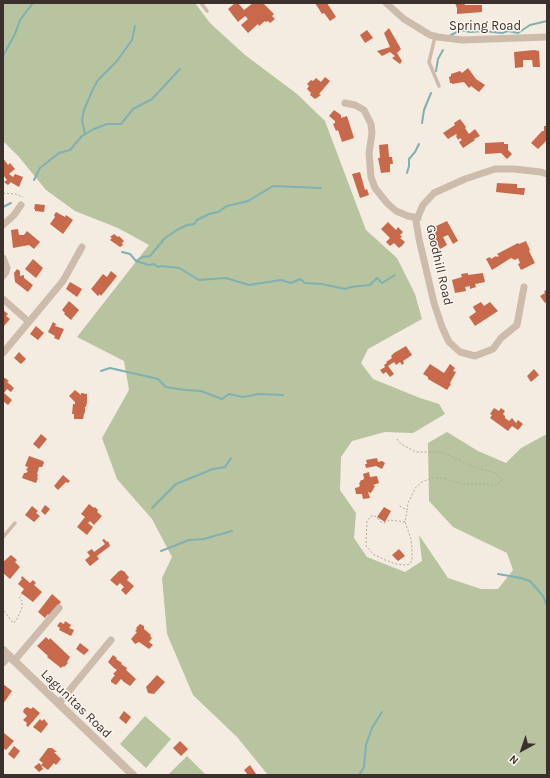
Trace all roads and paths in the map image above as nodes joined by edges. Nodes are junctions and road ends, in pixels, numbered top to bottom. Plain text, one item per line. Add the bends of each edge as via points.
1 (201, 3) edge
2 (386, 3) edge
3 (207, 11) dead end
4 (435, 36) junction
5 (547, 38) edge
6 (439, 86) dead end
7 (345, 103) dead end
8 (547, 174) edge
9 (3, 193) edge
10 (23, 197) dead end
11 (21, 205) dead end
12 (418, 218) junction
13 (3, 225) edge
14 (82, 247) dead end
15 (3, 258) edge
16 (3, 276) edge
17 (524, 287) dead end
18 (3, 299) edge
19 (29, 322) junction
20 (3, 353) edge
21 (397, 439) dead end
22 (398, 505) dead end
23 (407, 510) junction
24 (405, 522) junction
25 (15, 523) dead end
26 (3, 537) edge
27 (22, 594) dead end
28 (59, 608) dead end
29 (4, 611) dead end
30 (111, 640) dead end
31 (3, 650) edge
32 (11, 659) junction
33 (3, 663) edge
34 (59, 703) junction
35 (133, 775) edge

1 - 3 lane
2 - 4 street, Spring Road via 404,19
4 - 5 street, Spring Road via 462,40
4 - 6 lane via 428,62
7 - 12 street via 364,110 371,124 368,153 375,188 396,211
8 - 12 street, Goodhill Road via 521,169 495,169 434,193 423,205
9 - 10 path
11 - 13 street
12 - 17 street, Goodhill Road via 416,220 419,239 436,309 449,342 460,352 475,356 493,349 501,338 517,325
14 - 19 street via 62,281
15 - 16 street via 6,272
18 - 19 street
19 - 20 street
21 - 23 path via 400,444 416,452 449,455 471,466 495,473 502,479 494,486 462,484 432,478 416,487
22 - 23 path
23 - 24 path
24 - 24 path via 411,539 410,564 396,564 385,560 373,554 366,546 367,521 371,516 375,516 381,522
25 - 26 lane
27 - 29 path via 19,598 22,601 22,608 13,623
28 - 32 street
30 - 34 street
31 - 32 street, Lagunitas Road
32 - 33 street
32 - 34 street, Lagunitas Road
34 - 35 street, Lagunitas Road

